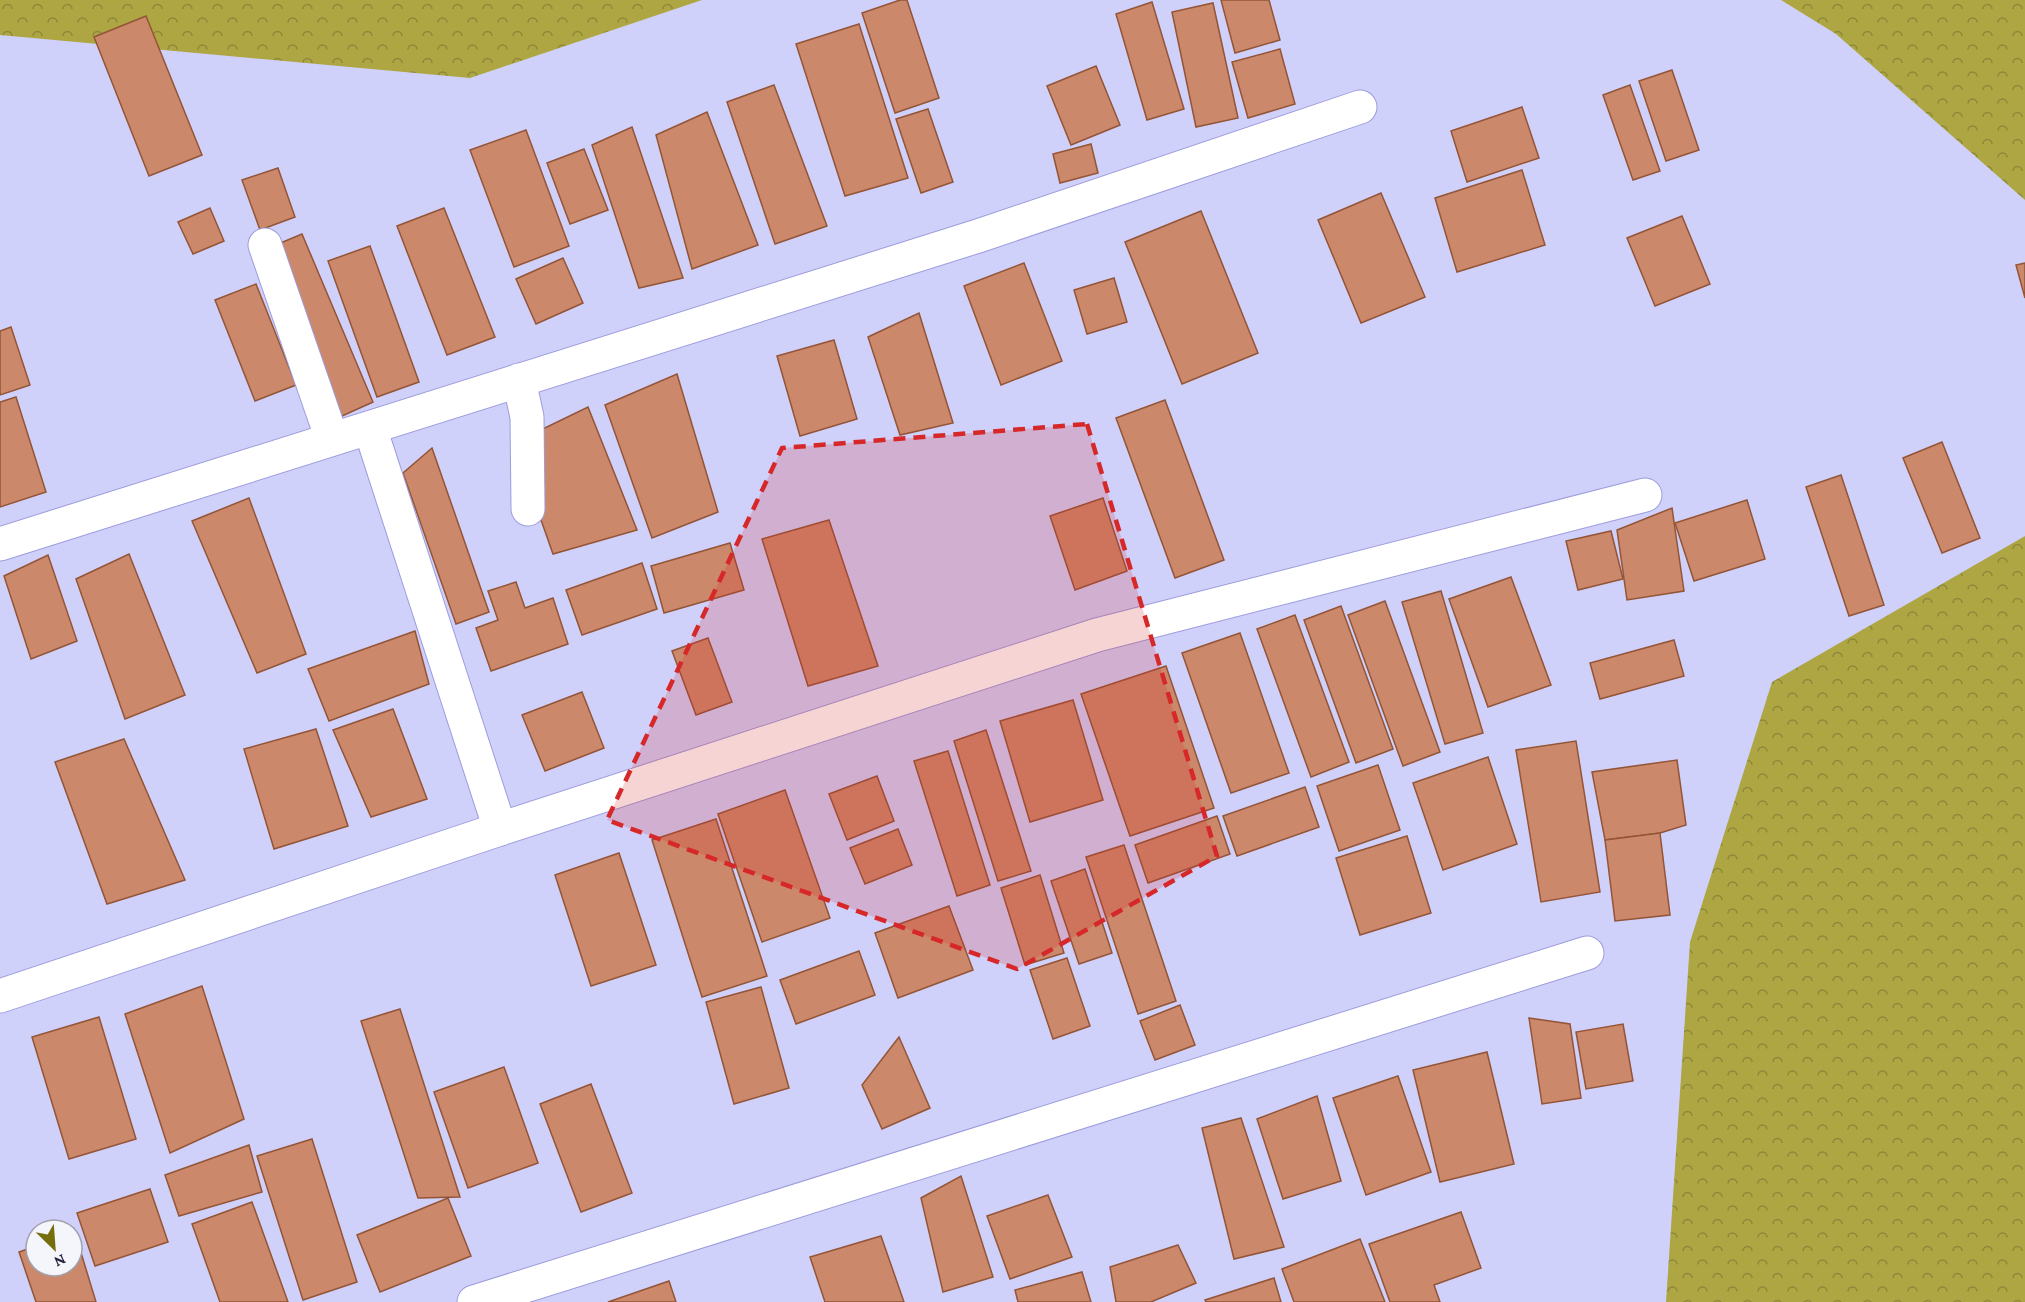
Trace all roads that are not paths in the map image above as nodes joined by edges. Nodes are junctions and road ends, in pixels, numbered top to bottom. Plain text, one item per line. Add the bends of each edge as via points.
1 (1360, 107) dead end
2 (265, 245) dead end
3 (519, 380) junction
4 (370, 428) junction
5 (332, 439) junction
6 (1645, 495) dead end
7 (528, 509) dead end
8 (0, 544) edge
9 (500, 829) junction
10 (1587, 953) dead end
11 (0, 996) edge
12 (474, 1302) edge

1 - 3 street via 978,236
2 - 5 street
3 - 4 street
3 - 7 street via 526,417
4 - 5 street
4 - 9 street
5 - 8 street
6 - 9 street via 1097,635
9 - 11 street
10 - 12 street

